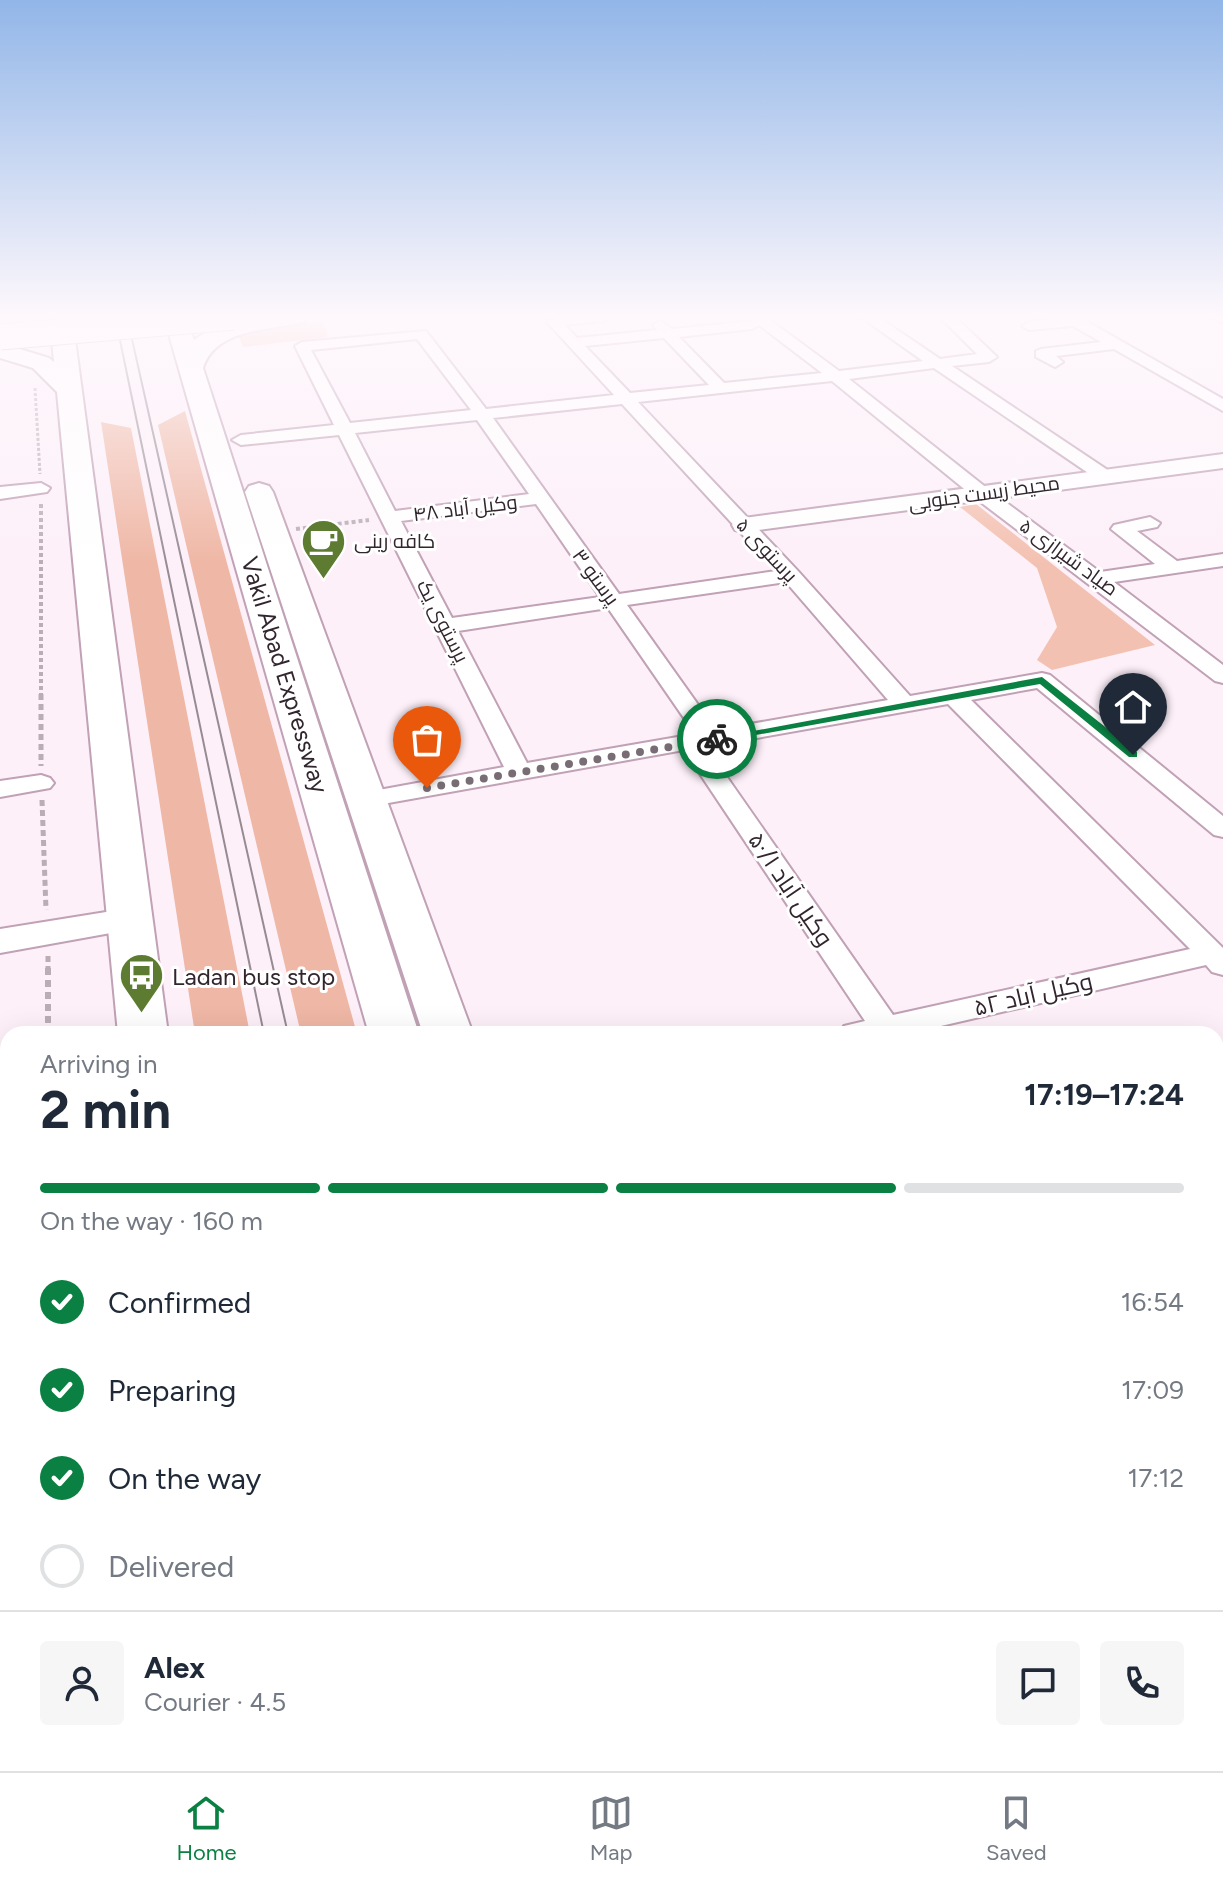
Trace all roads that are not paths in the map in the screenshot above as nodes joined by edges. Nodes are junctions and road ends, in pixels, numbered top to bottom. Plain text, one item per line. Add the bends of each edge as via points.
1 (68, 400) edge
2 (201, 400) edge
3 (224, 400) edge
4 (330, 400) edge
5 (471, 400) edge
6 (609, 400) edge
7 (627, 400) edge
8 (867, 400) edge
9 (989, 400) edge
10 (481, 413) junction
11 (345, 428) junction
12 (241, 440) junction
13 (1223, 461) edge
14 (1106, 477) junction
15 (41, 488) road end
16 (0, 493) edge
17 (981, 493) junction
18 (539, 498) junction
19 (390, 517) junction
20 (1150, 523) dead end
21 (744, 525) junction
22 (1223, 560) edge
23 (1173, 567) junction
24 (791, 575) junction
25 (1098, 578) junction
26 (613, 601) junction
27 (445, 626) junction
28 (1223, 676) edge
29 (954, 696) junction
30 (905, 705) junction
31 (701, 742) junction
32 (519, 771) junction
33 (41, 783) road end
34 (0, 789) edge
35 (372, 819) junction
36 (1223, 829) edge
37 (350, 890) junction
38 (131, 919) junction
39 (0, 941) edge
40 (1218, 960) edge
41 (142, 1026) edge
42 (392, 1026) edge
43 (445, 1026) edge
44 (885, 1026) edge
45 (911, 1026) edge

1 - 38 main road
2 - 37 main road, Vakil Abad Expressway
3 - 12 main road
4 - 11 street, پرستوی یک
5 - 10 street, پرستو ۳
6 - 10 street
7 - 21 street, پرستوی ۵
8 - 17 street, صیاد شیرازی ۵
9 - 14 street
10 - 11 street
10 - 18 street, پرستو ۳
11 - 12 street
11 - 19 street, پرستوی یک
12 - 35 main road
13 - 14 street, محیط زیست جنوبی
14 - 17 street, محیط زیست جنوبی
15 - 16 street
17 - 21 street, محیط زیست جنوبی
17 - 25 street, صیاد شیرازی ۵
18 - 19 street, ۴۸ وکیل آباد
18 - 26 street, پرستو ۳
19 - 27 street, پرستوی یک
20 - 23 street via 1121,529
21 - 24 street, پرستوی ۵
22 - 23 street
23 - 25 street
24 - 26 street
24 - 30 street, پرستوی ۵
25 - 28 street, صیاد شیرازی ۵
26 - 27 street
26 - 31 street, پرستو ۳
27 - 32 street, پرستوی یک
29 - 30 street
29 - 36 street via 1042,680
29 - 40 street
30 - 31 street
31 - 32 street
31 - 44 street, وکیل آباد ۵۰/۱
32 - 35 street
33 - 34 street
35 - 37 main road
35 - 43 main road
37 - 42 main road, Vakil Abad Expressway
38 - 39 street
38 - 41 main road
40 - 45 street, ۵۲ وکیل آباد

